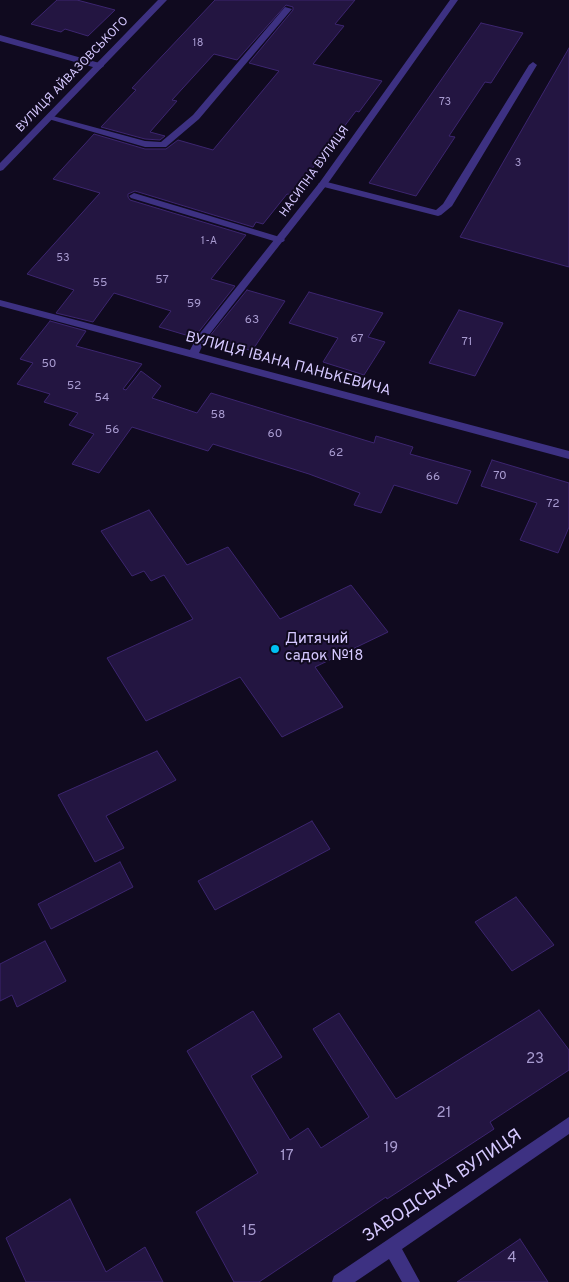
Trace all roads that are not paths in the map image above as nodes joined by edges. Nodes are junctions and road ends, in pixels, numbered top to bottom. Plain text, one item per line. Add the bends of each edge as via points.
1 (163, 0) edge
2 (454, 0) edge
3 (288, 9) dead end
4 (0, 38) edge
5 (533, 65) dead end
6 (100, 66) junction
7 (49, 118) junction
8 (0, 168) edge
9 (323, 184) junction
10 (134, 196) dead end
11 (280, 240) junction
12 (0, 303) edge
13 (193, 355) junction
14 (569, 455) edge
15 (569, 1125) edge
16 (391, 1247) junction
17 (340, 1282) edge
18 (412, 1282) edge

1 - 6 street, ВУЛИЦЯ АЙВАЗОВСЬКОГО
2 - 9 street, НАСИПНА ВУЛИЦЯ
3 - 7 street via 196,117 163,145 145,144
4 - 6 street
5 - 9 street via 447,206 438,213
6 - 7 street, ВУЛИЦЯ АЙВАЗОВСЬКОГО
7 - 8 street, ВУЛИЦЯ АЙВАЗОВСЬКОГО
9 - 11 street, НАСИПНА ВУЛИЦЯ
10 - 11 street
11 - 13 street, НАСИПНА ВУЛИЦЯ via 201,339
12 - 13 street, ВУЛИЦЯ ІВАНА ПАНЬКЕВИЧА
13 - 14 street, ВУЛИЦЯ ІВАНА ПАНЬКЕВИЧА
15 - 16 street, ЗАВОДСЬКА ВУЛИЦЯ
16 - 17 street, ЗАВОДСЬКА ВУЛИЦЯ
16 - 18 street

